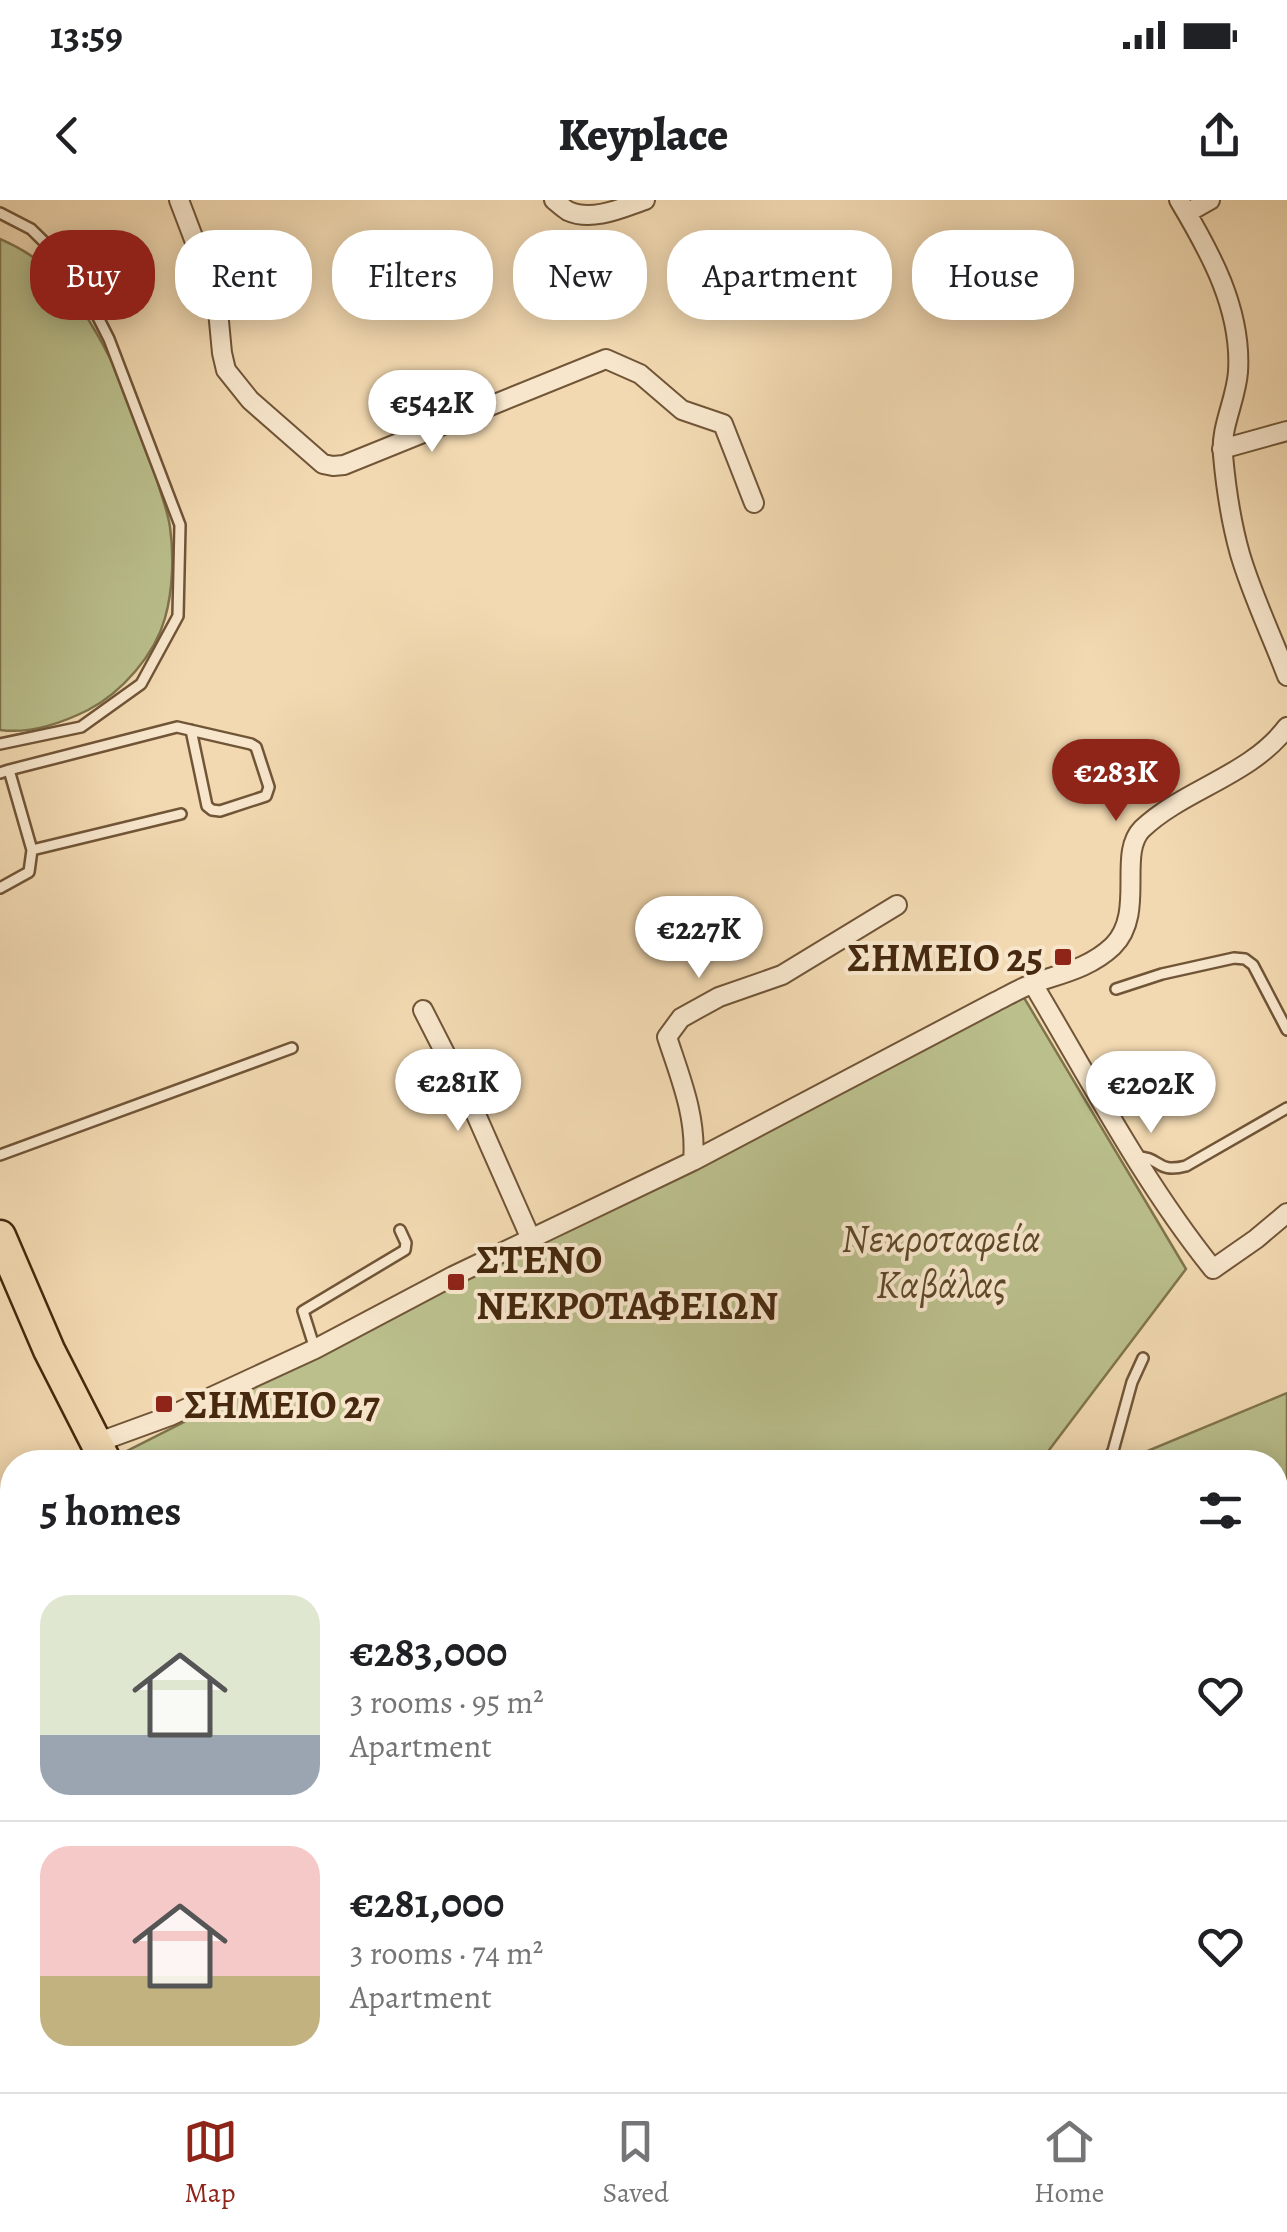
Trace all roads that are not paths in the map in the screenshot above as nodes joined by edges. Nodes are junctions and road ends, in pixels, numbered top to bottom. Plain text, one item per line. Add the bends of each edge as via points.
1 (179, 200) edge
2 (554, 200) edge
3 (644, 200) edge
4 (1210, 200) edge
5 (1183, 206) edge
6 (0, 213) edge
7 (1287, 431) edge
8 (1222, 449) junction
9 (754, 503) dead end
10 (1287, 676) edge
11 (191, 730) junction
12 (1286, 730) edge
13 (0, 744) edge
14 (5, 772) edge
15 (181, 814) dead end
16 (32, 850) junction
17 (0, 888) edge
18 (897, 905) dead end
19 (1032, 984) junction
20 (1116, 989) dead end
21 (423, 1010) dead end
22 (1287, 1030) edge
23 (292, 1048) dead end
24 (1287, 1108) edge
25 (0, 1155) edge
26 (1135, 1156) junction
27 (693, 1161) junction
28 (1287, 1213) edge
29 (400, 1230) dead end
30 (0, 1236) edge
31 (531, 1240) junction
32 (315, 1350) junction
33 (1143, 1358) dead end
34 (100, 1450) edge
35 (107, 1450) edge
36 (1113, 1450) edge

1 - 9 street via 217,300 226,370 323,464 344,465 606,359 640,374 682,410 723,424
2 - 3 street via 569,212 589,214
4 - 5 street
5 - 8 street via 1221,279 1235,328 1238,372
6 - 13 lane via 31,229 75,272 180,524 178,616 141,684 80,727
7 - 8 street
8 - 10 street via 1241,557
11 - 11 lane via 256,747 266,796 220,811 207,806
11 - 14 lane via 161,730
12 - 19 street via 1260,755 1137,835 1130,913 1116,943 1088,965
14 - 16 lane
15 - 16 lane
16 - 17 lane via 29,872
18 - 27 street via 782,975 681,1018 666,1036 688,1101
19 - 26 street
19 - 27 street
20 - 22 lane via 1245,959
21 - 31 street
23 - 25 lane
24 - 26 lane via 1186,1166 1163,1168
26 - 28 street via 1213,1269
27 - 31 street
29 - 32 lane via 405,1250 302,1312
30 - 34 main road
31 - 32 street
32 - 35 street
33 - 36 lane

